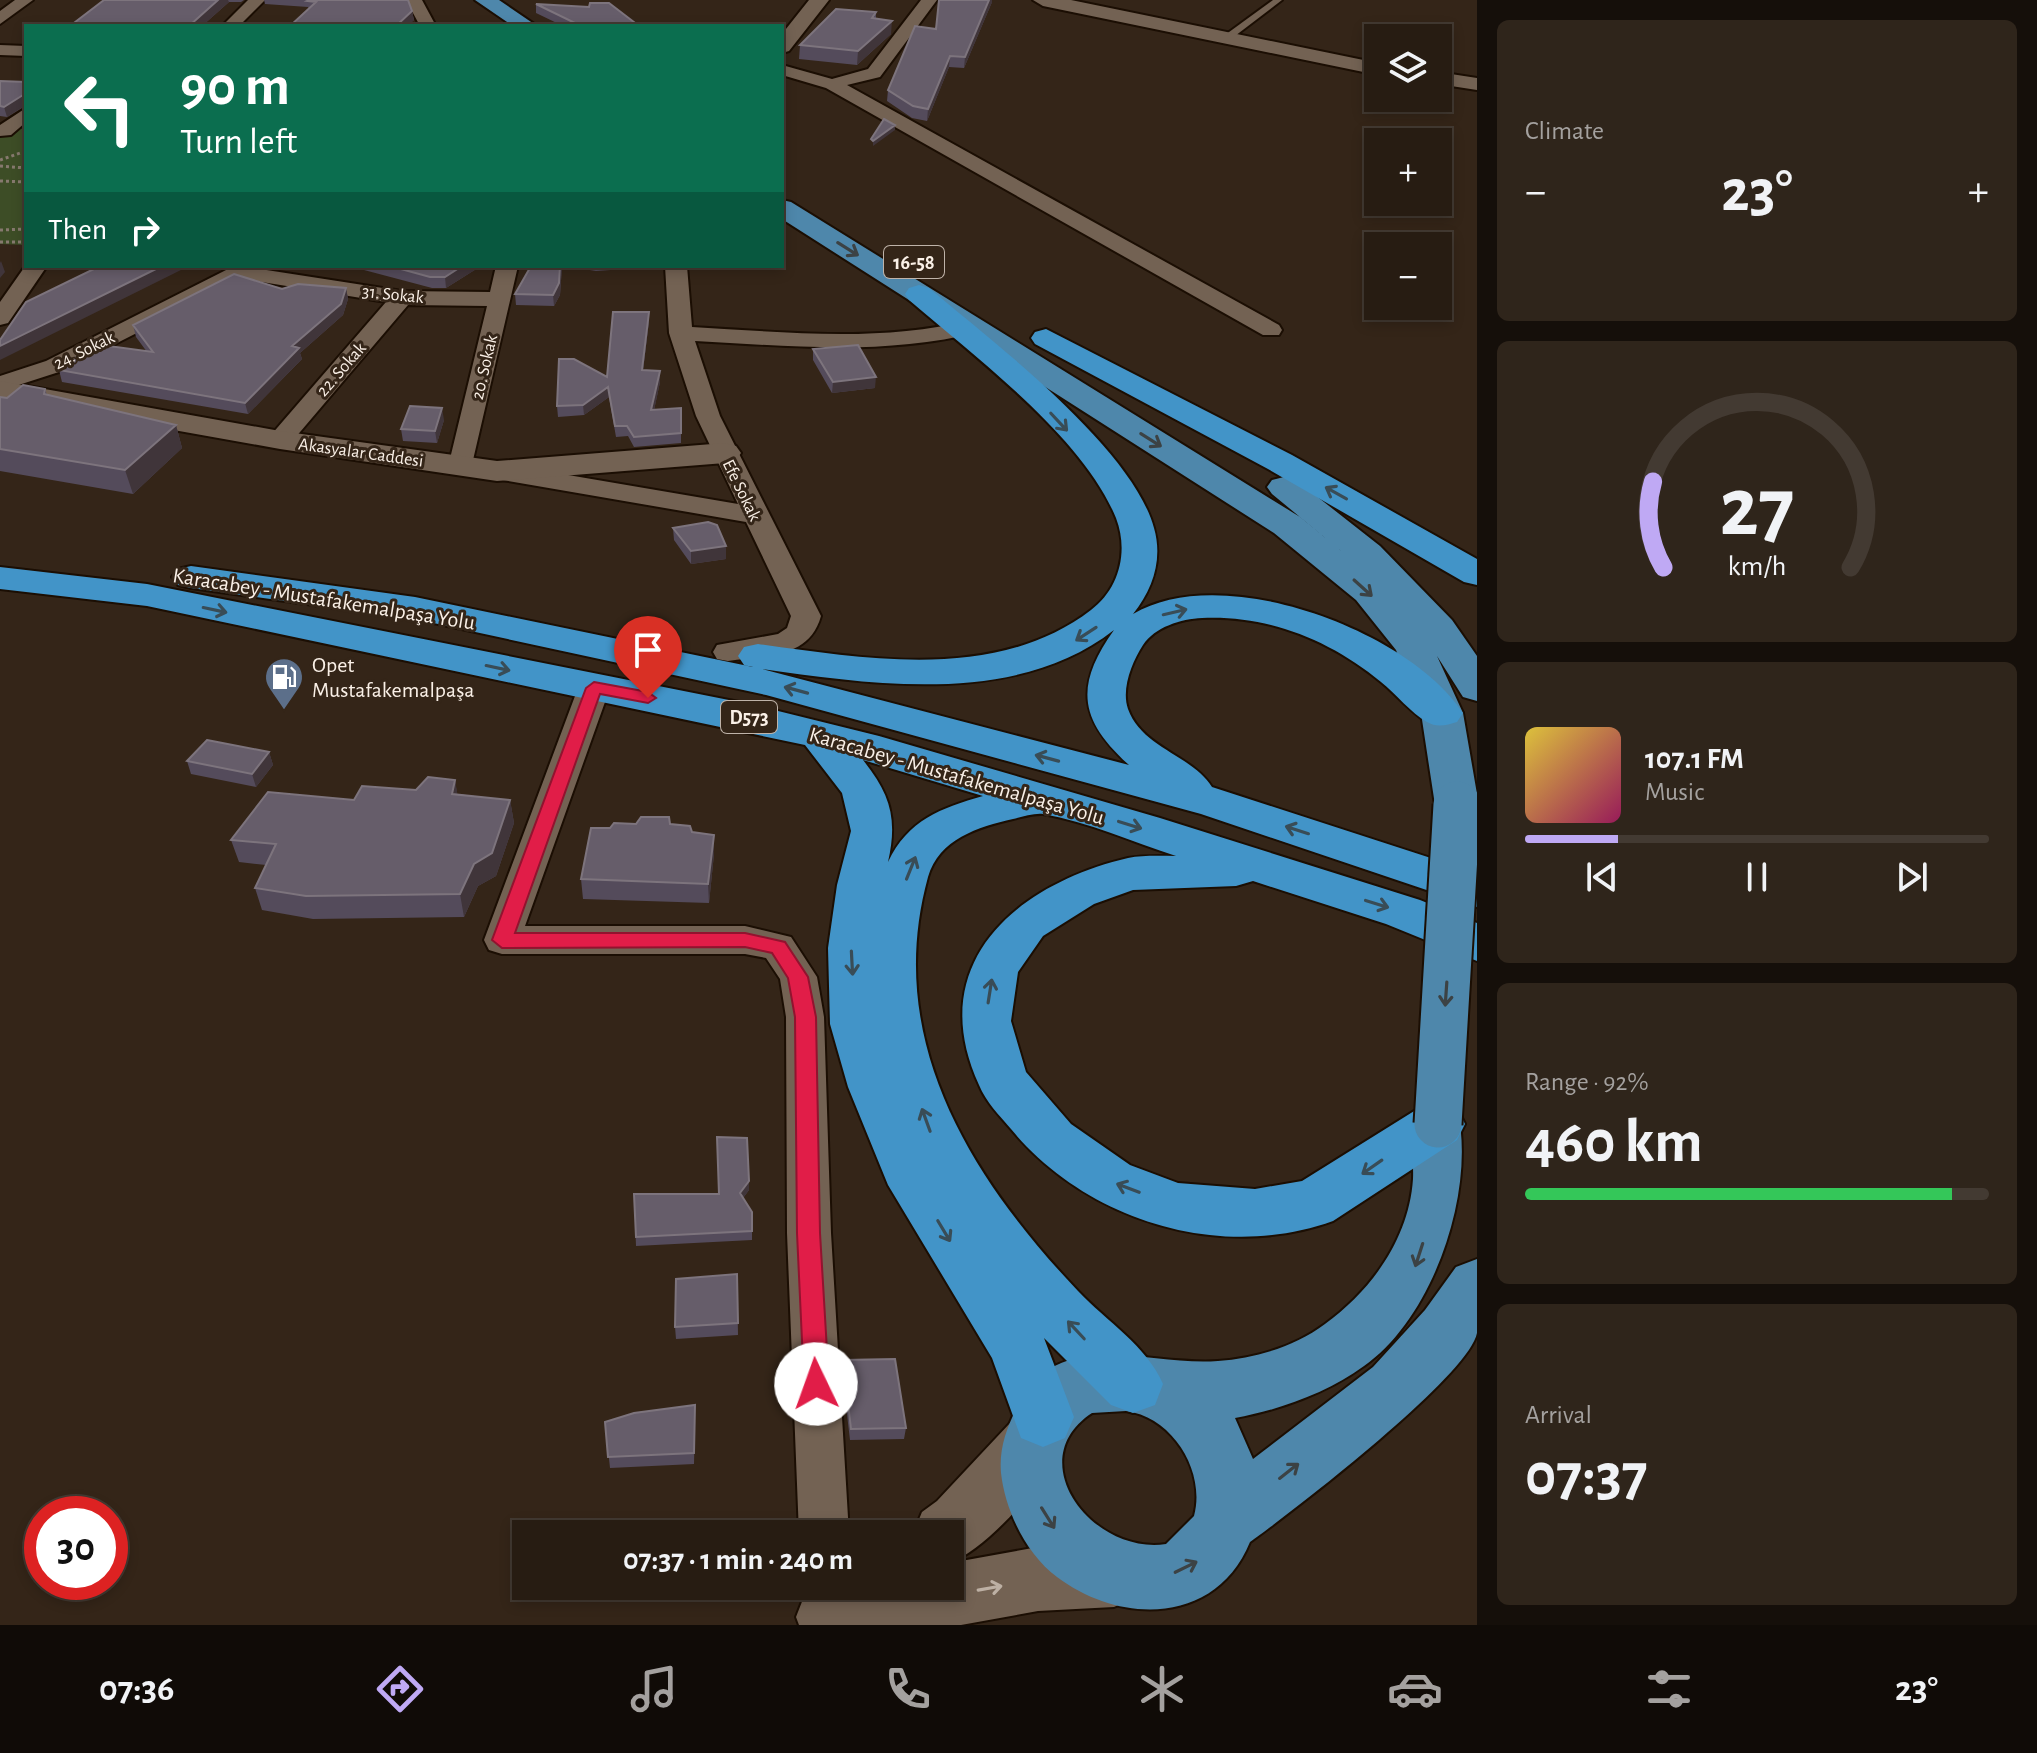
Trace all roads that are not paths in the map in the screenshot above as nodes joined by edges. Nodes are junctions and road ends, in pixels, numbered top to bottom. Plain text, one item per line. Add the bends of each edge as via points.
1 (25, 0) edge
2 (257, 0) edge
3 (414, 0) edge
4 (819, 0) edge
5 (929, 0) edge
6 (1043, 0) edge
7 (1278, 0) edge
8 (477, 4) edge
9 (0, 19) edge
10 (232, 24) edge
11 (427, 24) edge
12 (493, 24) edge
13 (522, 24) edge
14 (1228, 37) junction
15 (784, 44) edge
16 (0, 50) edge
17 (24, 51) edge
18 (1364, 66) edge
19 (784, 71) edge
20 (1452, 80) edge
21 (832, 84) junction
22 (1477, 84) edge
23 (24, 115) edge
24 (4, 131) dead end
25 (784, 186) edge
26 (784, 209) edge
27 (35, 268) edge
28 (507, 268) edge
29 (676, 268) edge
30 (246, 269) edge
31 (919, 294) joint
32 (402, 298) junction
33 (500, 299) junction
34 (0, 318) edge
35 (974, 322) junction
36 (1033, 330) joint
37 (1271, 330) dead end
38 (681, 333) junction
39 (0, 387) edge
40 (280, 440) junction
41 (725, 453) junction
42 (461, 467) junction
43 (497, 471) junction
44 (754, 515) junction
45 (0, 551) edge
46 (1477, 574) edge
47 (0, 578) edge
48 (415, 608) junction
49 (728, 652) junction
50 (594, 688) junction
51 (1477, 688) edge
52 (1442, 713) junction
53 (820, 735) junction
54 (1042, 799) junction
55 (1213, 802) junction
56 (1264, 869) junction
57 (1477, 890) edge
58 (1477, 943) edge
59 (1438, 1124) junction
60 (1477, 1286) edge
61 (1139, 1385) junction
62 (1038, 1430) junction
63 (1228, 1519) junction
64 (823, 1520) edge
65 (962, 1520) edge
66 (1122, 1575) junction
67 (839, 1604) edge

1 - 9 street
2 - 10 street
3 - 11 street
4 - 15 street
5 - 21 street via 874,73
6 - 14 street
7 - 14 lane
8 - 12 main road
8 - 13 main road
14 - 18 street
16 - 17 street
19 - 21 street
20 - 22 street
21 - 37 street
23 - 24 street
25 - 35 main road, 16-58
26 -> 31 main road, 16-58
27 - 34 street
28 - 33 street, 20. Sokak
29 - 38 street, Efe Sokak
30 - 32 street, 31. Sokak
30 - 39 street, 24. Sokak via 54,366
31 - 35 highway
32 - 33 street, 31. Sokak
32 - 40 street, 22. Sokak
33 - 42 street, 20. Sokak
35 - 38 street via 921,338 875,341
35 -> 49 highway via 1112,482 1134,518 1137,576 1126,600 1075,642 1026,660 976,667 840,667
35 -> 52 main road via 1299,534 1369,592 1414,647
46 -> 36 highway
36 - 51 main road via 1284,487 1348,534 1404,585 1455,647
38 - 41 street, Efe Sokak
39 - 40 street, Akasyalar Caddesi
40 - 42 street, Akasyalar Caddesi
41 - 43 street, Akasyalar Caddesi
41 - 44 street, Efe Sokak
42 - 43 street, Akasyalar Caddesi
43 - 44 street
44 - 49 street, Efe Sokak via 806,616 801,633 787,642
45 - 48 highway, Karacabey - Mustafakemalpaşa Yolu / D573
47 -> 50 highway, Karacabey - Mustafakemalpaşa Yolu / D573 via 147,595
48 - 49 highway
55 -> 48 highway, Karacabey - Mustafakemalpaşa Yolu / D573 via 769,683
50 - 53 highway, Karacabey - Mustafakemalpaşa Yolu / D573
50 - 64 street via 502,940 745,940 778,947 798,977 805,1017
55 -> 52 highway via 1127,738 1107,709 1107,678 1118,654 1135,629 1157,616 1198,607 1294,618 1347,639 1392,667
52 -> 59 main road, bridge via 1457,805
53 - 54 highway, Karacabey - Mustafakemalpaşa Yolu / D573
53 -> 62 highway via 863,790 873,831 852,948 855,1024 874,1087 907,1168 1018,1346
54 -> 56 highway, Karacabey - Mustafakemalpaşa Yolu / D573
61 -> 54 highway via 1093,1348 985,1220 934,1139 900,1047 892,974 899,898 920,845 952,823
57 -> 55 highway, Karacabey - Mustafakemalpaşa Yolu / D573
56 -> 58 highway, Karacabey - Mustafakemalpaşa Yolu / D573 via 1403,912
59 -> 56 highway via 1313,1204 1255,1214 1178,1207 1111,1182 1052,1140 1003,1082 986,1021 994,968 1026,924 1078,892 1131,874
59 -> 61 main road via 1439,1195 1414,1271 1360,1333 1312,1364 1256,1386 1198,1391
63 -> 60 main road via 1395,1388
61 - 62 main road via 1087,1384 1062,1397
61 - 63 main road via 1175,1400 1200,1422 1220,1452 1230,1486
62 - 65 street
62 -> 66 main road via 1031,1474 1040,1505 1059,1535 1088,1560
66 -> 63 main road via 1158,1578 1190,1569 1214,1548
67 -> 66 street via 1038,1579

